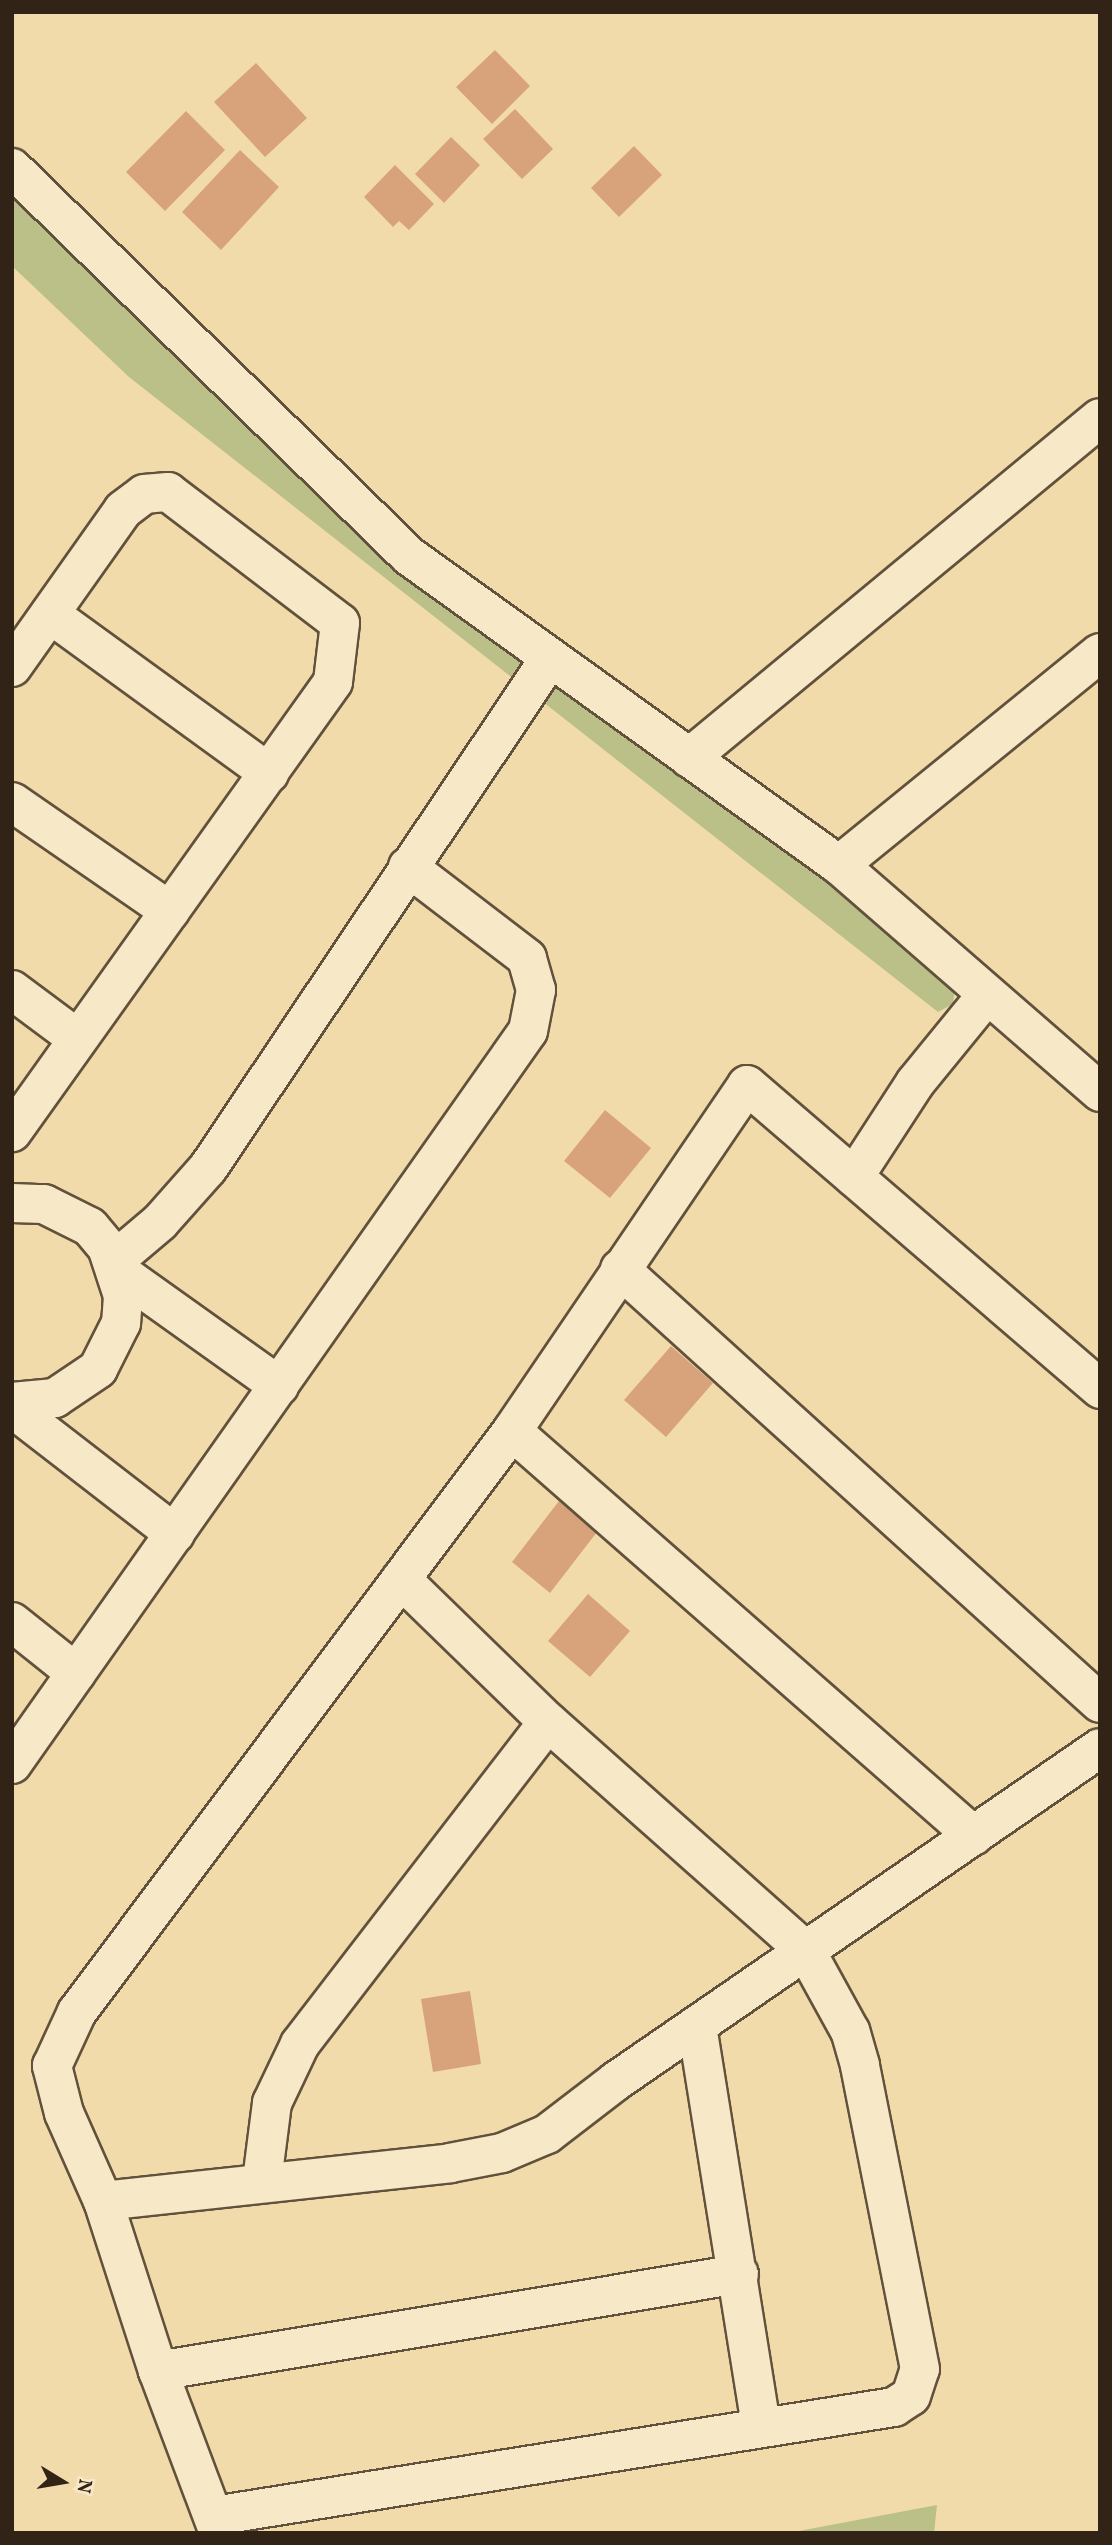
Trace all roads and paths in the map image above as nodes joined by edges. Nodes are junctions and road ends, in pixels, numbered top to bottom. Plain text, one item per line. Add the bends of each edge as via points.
1 (12, 169) edge
2 (1100, 418) edge
3 (50, 614) junction
4 (1100, 653) edge
5 (550, 658) junction
6 (12, 667) edge
7 (689, 758) junction
8 (269, 773) junction
9 (12, 802) edge
10 (839, 864) junction
11 (408, 867) junction
12 (170, 911) junction
13 (12, 990) edge
14 (986, 996) junction
15 (78, 1039) junction
16 (1100, 1093) edge
17 (12, 1132) edge
18 (854, 1177) junction
19 (12, 1179) edge
20 (28, 1203) edge
21 (116, 1266) junction
22 (620, 1269) junction
23 (279, 1386) junction
24 (1100, 1389) edge
25 (12, 1402) edge
26 (12, 1408) edge
27 (512, 1431) junction
28 (174, 1534) junction
29 (401, 1579) junction
30 (12, 1622) edge
31 (76, 1673) junction
32 (1100, 1703) edge
33 (548, 1722) junction
34 (1100, 1748) edge
35 (12, 1763) edge
36 (974, 1836) junction
37 (806, 1951) junction
38 (697, 2026) junction
39 (262, 2181) junction
40 (103, 2201) junction
41 (739, 2274) junction
42 (158, 2371) junction
43 (761, 2426) junction
44 (217, 2525) edge

1 - 5 street via 409,556
2 - 7 street
3 - 6 street
3 - 8 street
3 - 8 street via 123,510 144,494 168,492 340,623 333,682
4 - 10 street
5 - 7 street
5 - 11 street
7 - 10 street
8 - 12 street
9 - 12 street
10 - 14 street
11 - 21 street via 208,1168
11 - 23 street via 527,958 536,990 528,1031
12 - 15 street
13 - 15 street
14 - 16 street
14 - 18 street via 915,1083
15 - 17 street
18 - 22 street via 747,1084
18 - 24 street
19 - 20 street
20 - 21 street via 90,1227
21 - 23 street
21 - 25 street via 121,1322 98,1369 55,1398
22 - 27 street
22 - 32 street
23 - 28 street
26 - 28 street
27 - 29 street
27 - 36 street
28 - 31 street
29 - 33 street
29 - 40 street via 78,2012 52,2066 64,2113
30 - 31 street
31 - 35 street
33 - 37 street
33 - 39 street via 300,2045 272,2103
34 - 36 street
36 - 37 street
37 - 38 street
37 - 43 street via 849,2031 860,2065 920,2369 911,2396 894,2407
38 - 39 street via 547,2134 502,2153 450,2163
38 - 41 street
39 - 40 street
40 - 42 street
41 - 42 street
41 - 43 street
42 - 44 street
43 - 44 street

